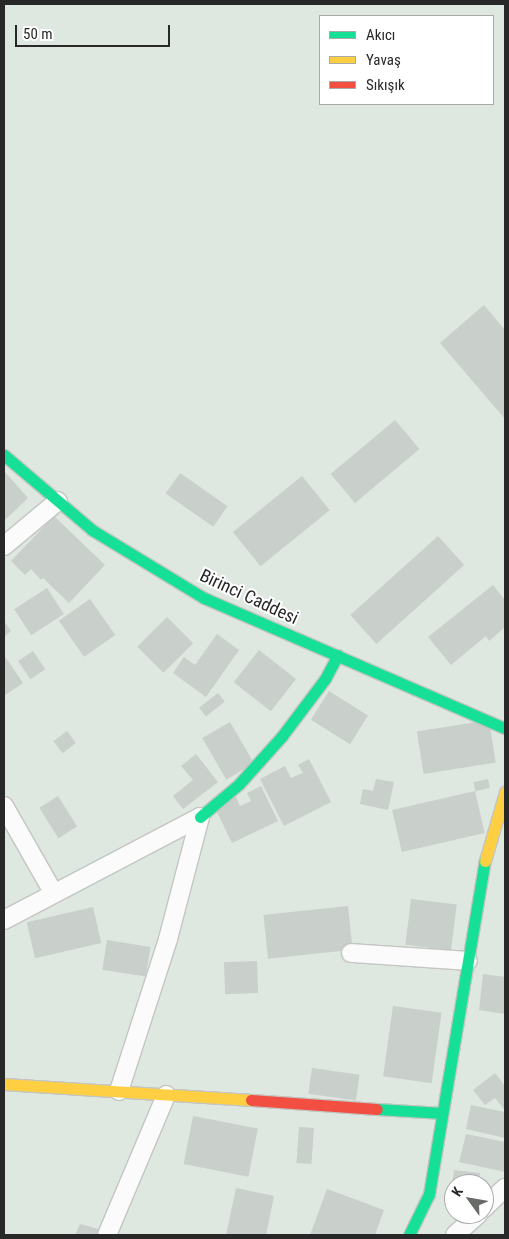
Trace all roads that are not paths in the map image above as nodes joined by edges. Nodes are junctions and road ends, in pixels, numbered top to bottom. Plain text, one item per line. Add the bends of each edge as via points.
1 (4, 455) edge
2 (58, 501) junction
3 (4, 546) edge
4 (338, 655) junction
5 (505, 728) edge
6 (505, 792) edge
7 (4, 806) edge
8 (200, 817) junction
9 (53, 892) junction
10 (4, 920) edge
11 (351, 953) dead end
12 (468, 960) junction
13 (4, 1084) edge
14 (119, 1091) junction
15 (166, 1095) junction
16 (442, 1113) junction
17 (505, 1188) edge
18 (494, 1198) edge
19 (469, 1224) edge
20 (460, 1234) edge
21 (106, 1235) edge
22 (409, 1235) edge

1 - 2 street, Birinci Caddesi
2 - 3 street
2 - 4 street, Birinci Caddesi via 92,530 204,598
4 - 5 street, Birinci Caddesi
4 - 8 street via 325,679 282,736 240,784
6 - 12 street via 484,869
7 - 9 street
8 - 9 street
8 - 14 street via 168,939
9 - 10 street
11 - 12 street
12 - 16 street
13 - 14 street
14 - 15 street
15 - 16 street
15 - 21 street
16 - 22 street via 429,1194
17 - 18 street
19 - 20 street

